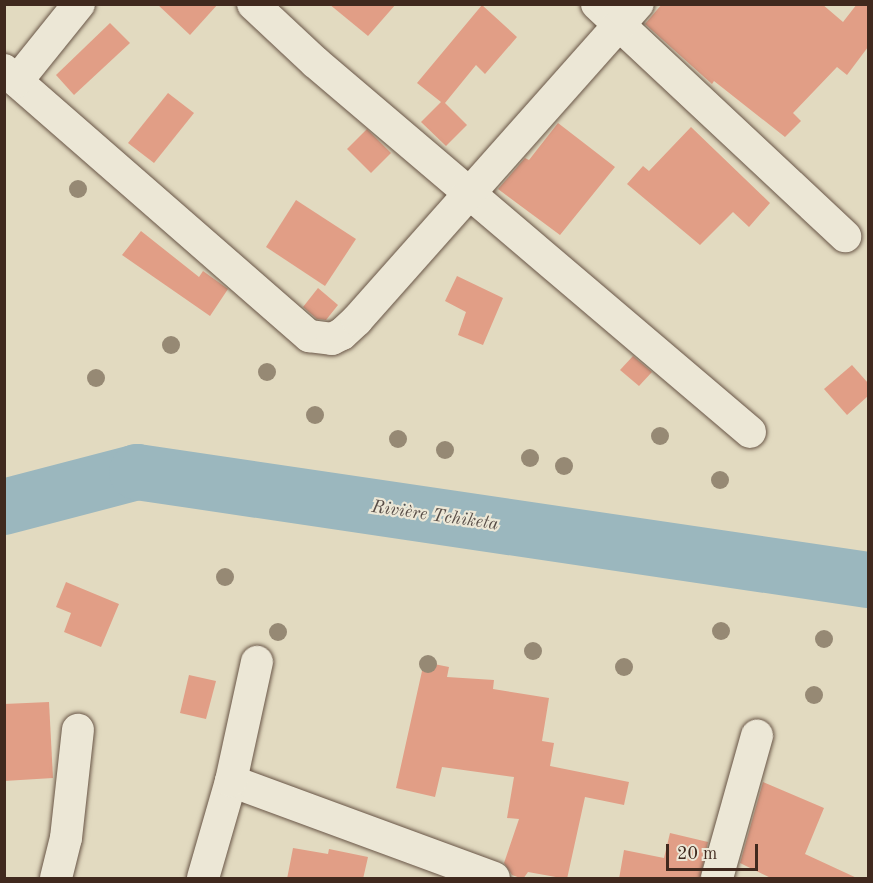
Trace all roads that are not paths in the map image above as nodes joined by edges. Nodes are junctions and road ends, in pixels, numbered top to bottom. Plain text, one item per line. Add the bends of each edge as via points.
1 (79, 4) edge
2 (253, 4) edge
3 (597, 4) edge
4 (629, 15) edge
5 (11, 75) edge
6 (471, 193) junction
7 (845, 236) dead end
8 (750, 432) dead end
9 (257, 662) dead end
10 (78, 730) dead end
11 (757, 736) dead end
12 (231, 781) junction
13 (56, 879) edge
14 (203, 879) edge
15 (494, 879) edge
16 (717, 879) edge

1 - 5 street
2 - 6 street via 315,62
3 - 4 street
4 - 6 street
4 - 7 street
5 - 6 street via 309,336 320,339 332,339 349,327
6 - 8 street
9 - 12 street
10 - 13 street via 66,838
11 - 16 street
12 - 14 street
12 - 15 street

